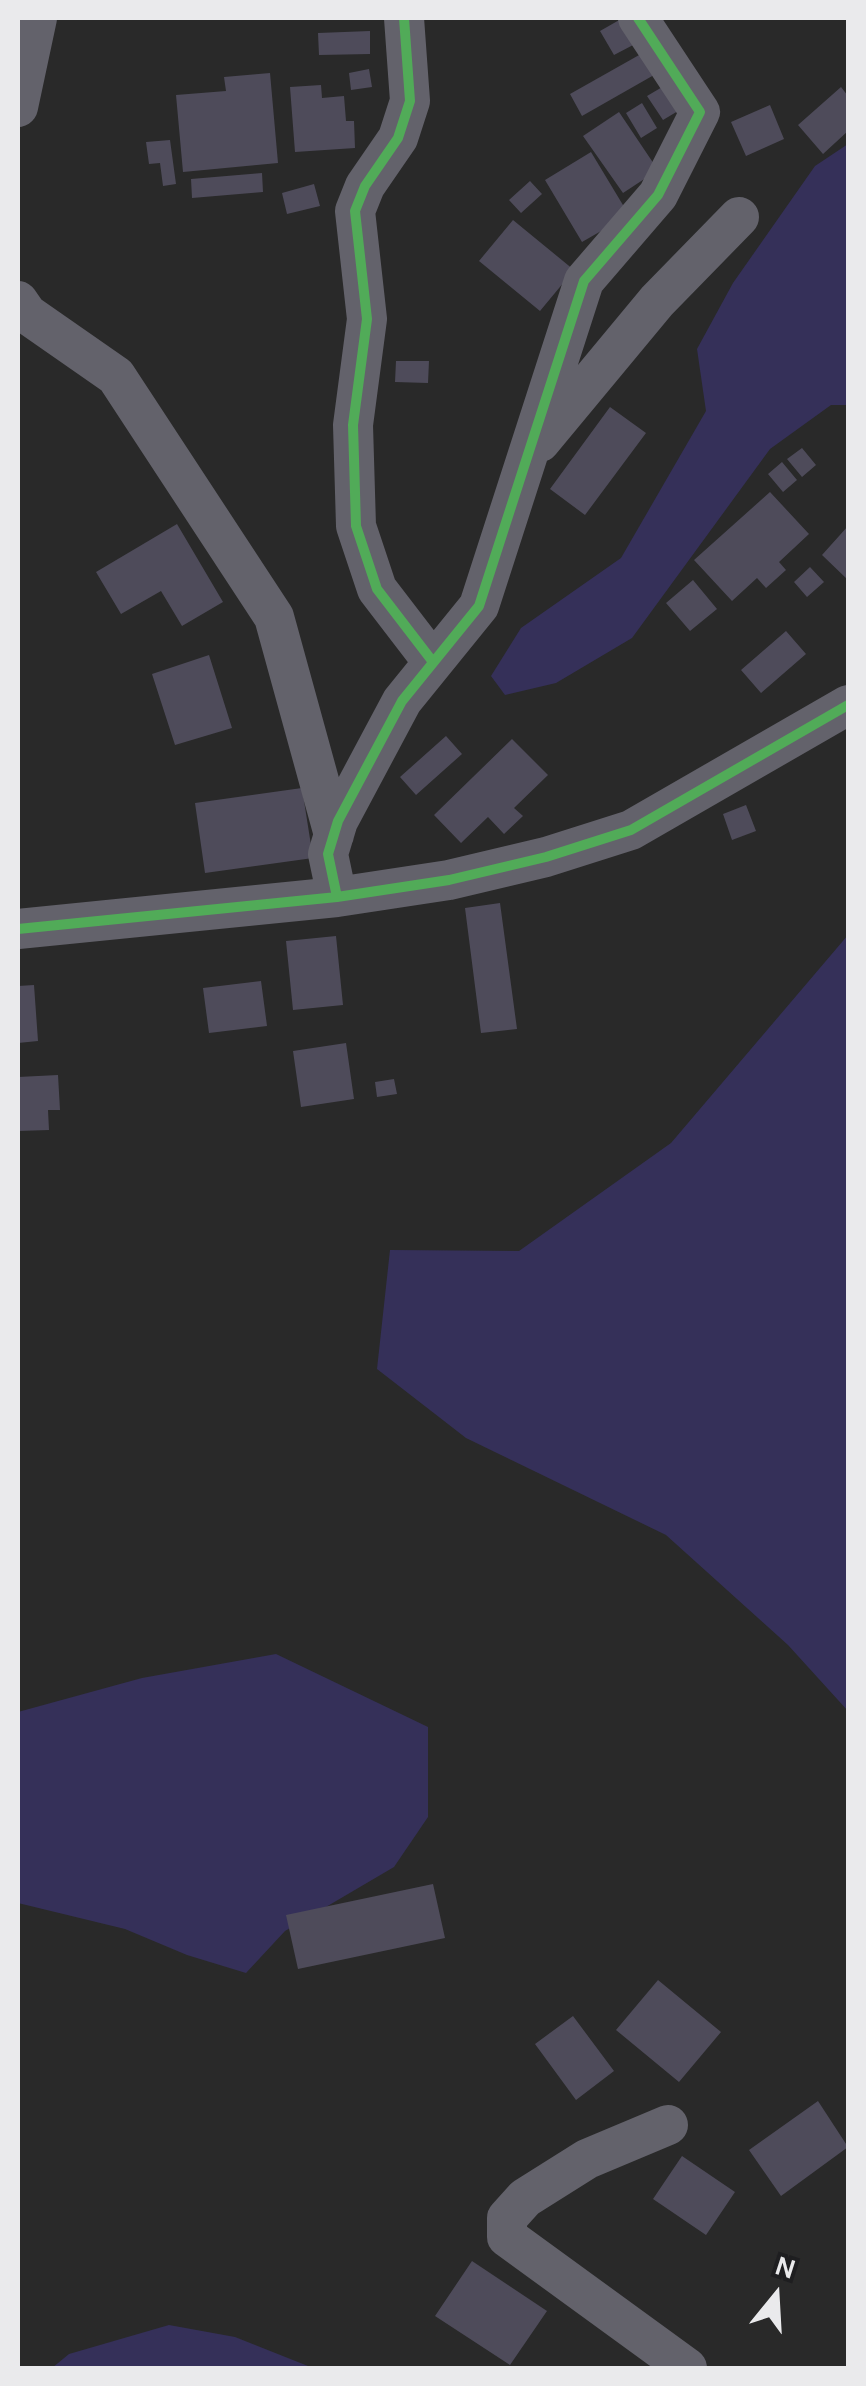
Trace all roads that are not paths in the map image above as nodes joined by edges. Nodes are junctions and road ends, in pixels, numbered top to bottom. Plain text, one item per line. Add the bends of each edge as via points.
1 (37, 18) edge
2 (404, 18) edge
3 (638, 18) edge
4 (18, 107) edge
5 (739, 217) dead end
6 (18, 301) edge
7 (526, 459) junction
8 (433, 662) junction
9 (848, 705) edge
10 (334, 835) junction
11 (337, 897) junction
12 (18, 929) edge
13 (668, 2125) dead end
14 (687, 2368) edge

1 - 4 street
2 - 8 street via 410,101 398,138 356,211 367,319 353,425 356,526 377,589
3 - 7 street via 700,112 658,195 584,280
5 - 7 street via 656,300
6 - 10 street via 116,376 274,617
7 - 8 street via 479,606
8 - 10 street via 402,701
9 - 11 street via 630,830 449,880
10 - 11 street via 328,854
11 - 12 street
13 - 14 street via 587,2159 525,2198 507,2218 507,2236

